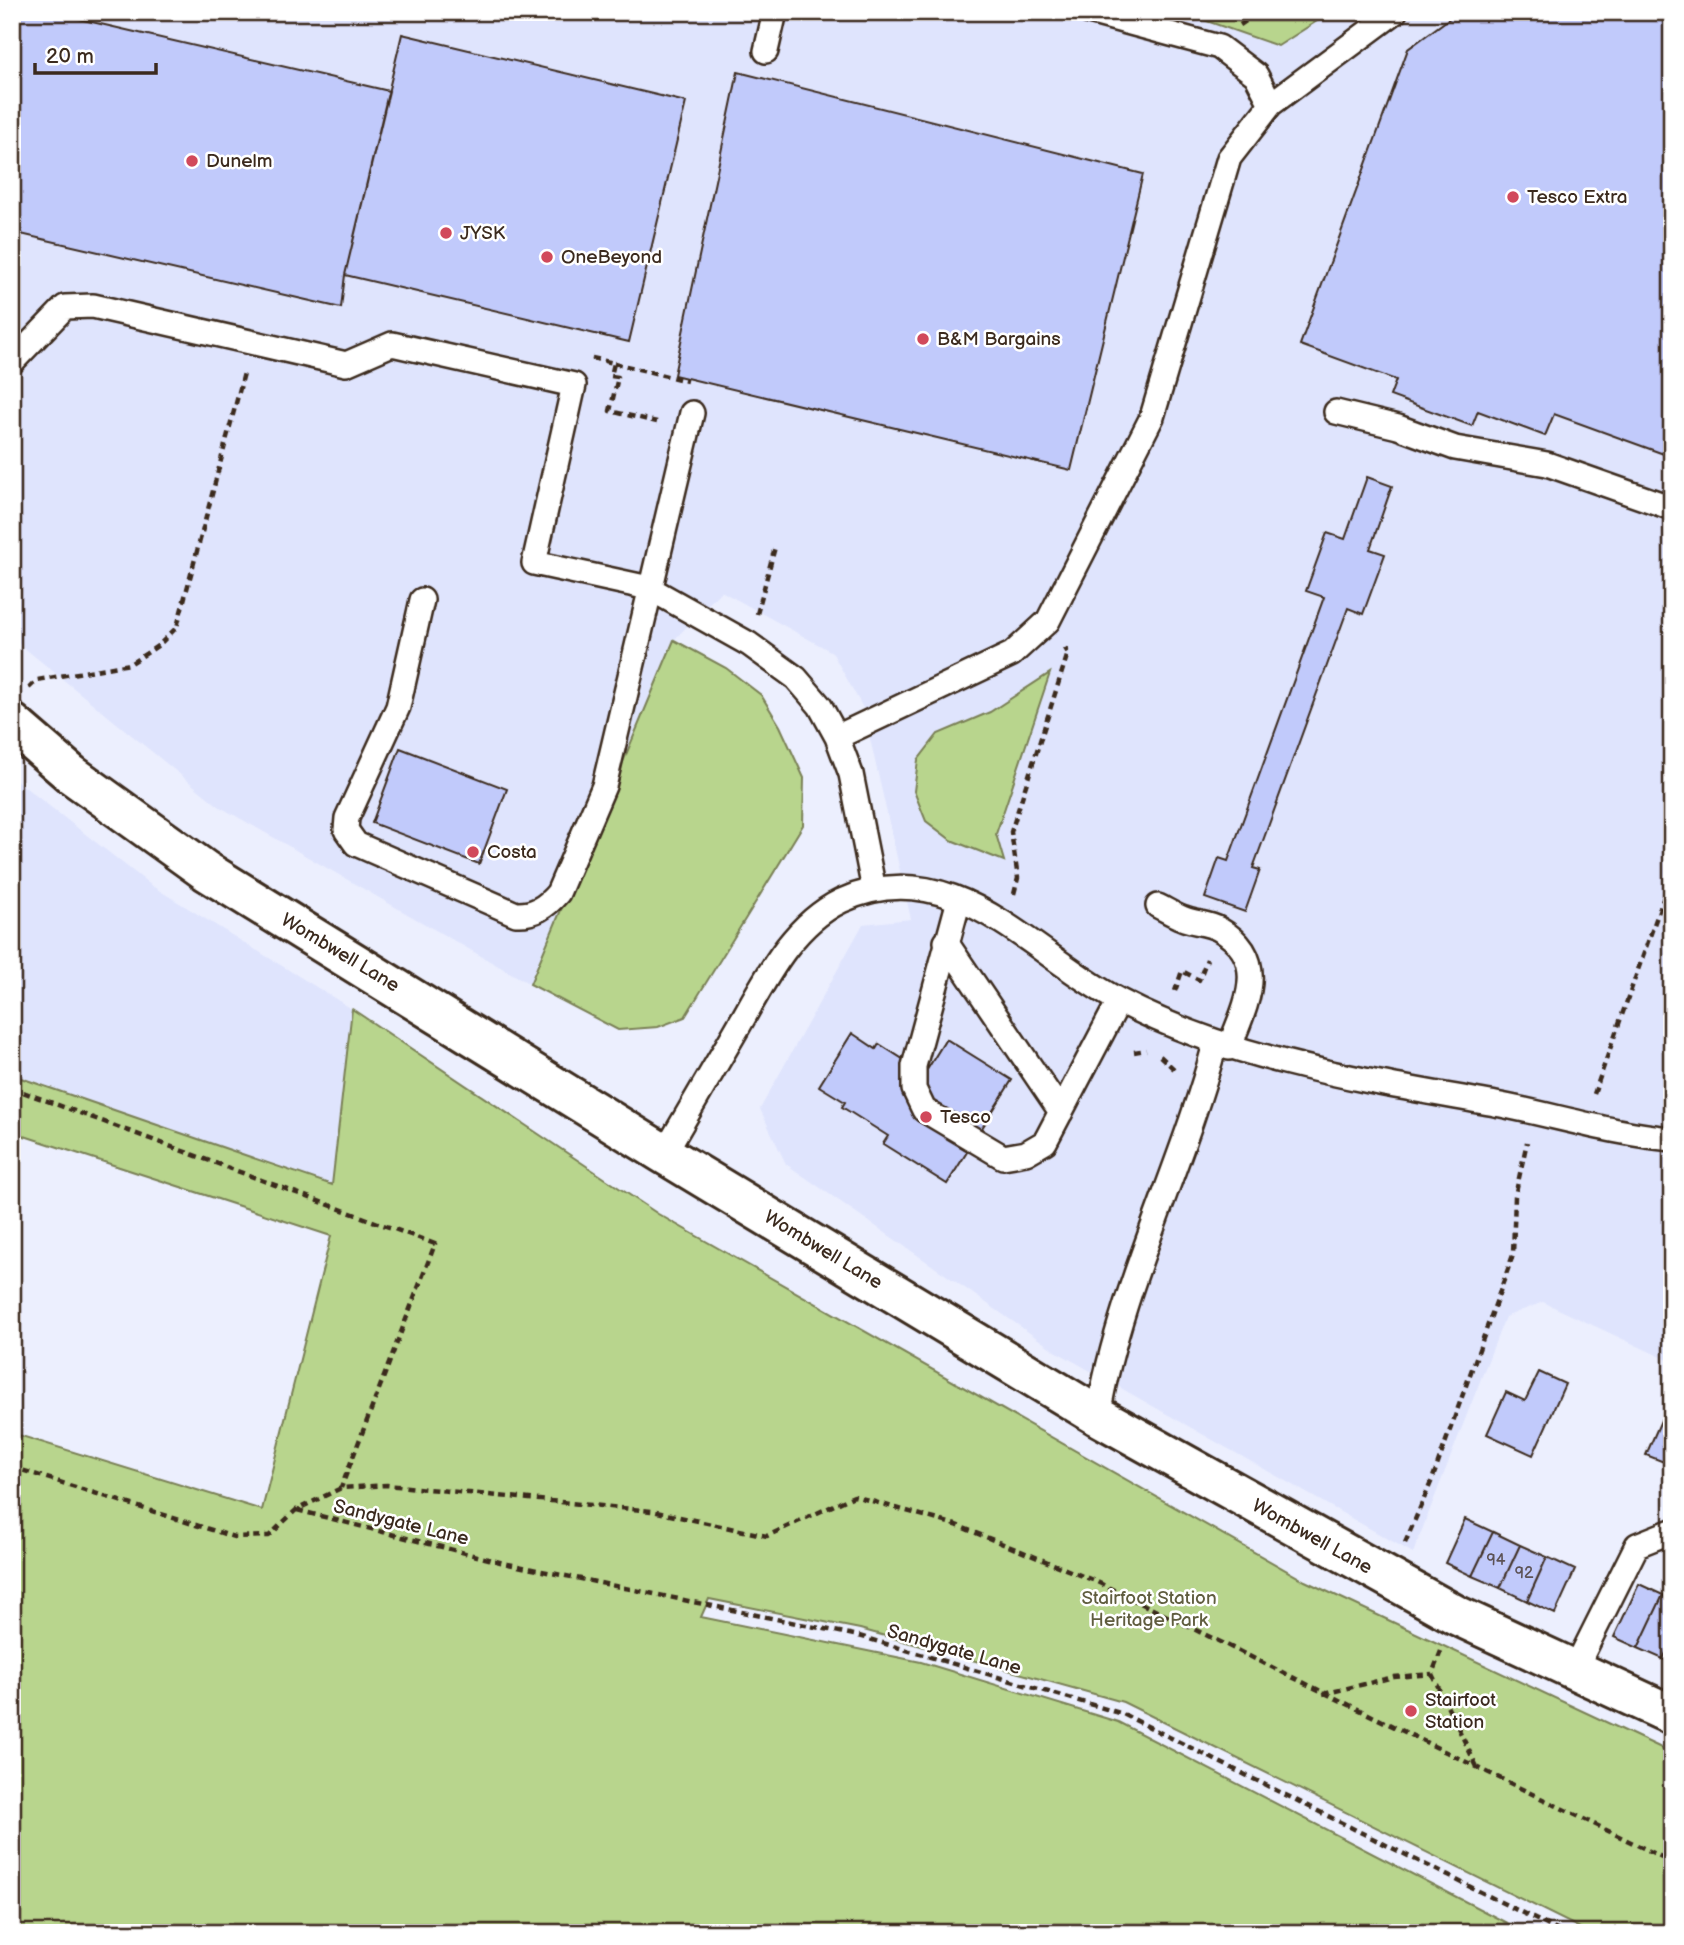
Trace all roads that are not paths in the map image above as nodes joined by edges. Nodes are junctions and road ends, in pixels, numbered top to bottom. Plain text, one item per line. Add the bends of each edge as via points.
1 (775, 12) edge
2 (1089, 12) edge
3 (1395, 12) edge
4 (766, 51) dead end
5 (1271, 104) junction
6 (12, 362) edge
7 (692, 412) dead end
8 (1336, 412) dead end
9 (1672, 508) edge
10 (649, 588) junction
11 (422, 600) dead end
12 (16, 709) edge
13 (837, 737) junction
14 (874, 890) junction
15 (959, 900) junction
16 (1158, 906) dead end
17 (946, 942) junction
18 (1119, 1001) junction
19 (1222, 1046) junction
20 (1061, 1112) junction
21 (1672, 1139) edge
22 (664, 1154) junction
23 (1098, 1416) junction
24 (1672, 1531) edge
25 (1574, 1669) junction
26 (1672, 1715) edge

1 - 4 lane
2 - 5 lane via 1232,53 1256,75
3 - 5 lane
5 - 13 lane via 1229,158 1152,417 1048,621 1012,654
6 - 10 lane via 65,307 93,306 346,364 392,344 574,385 534,562
7 - 10 lane
8 - 9 lane via 1398,427 1455,449 1547,464
10 - 11 lane via 604,786 558,893 550,903 527,915 356,844 346,830 347,818 398,707
10 - 13 lane via 749,644 796,678 820,706
12 - 22 main road, Wombwell Lane via 71,774 206,871
13 - 14 lane via 851,774
14 - 15 lane via 927,887
14 - 22 lane via 814,917 784,949
15 - 17 lane
15 - 18 lane via 1007,926
16 - 19 lane via 1219,929 1240,948 1249,964 1253,980
17 - 20 lane
17 - 20 lane via 914,1066 914,1089 924,1110 1003,1157 1026,1153 1045,1142
18 - 19 lane
18 - 20 lane
19 - 21 lane via 1329,1073
19 - 23 lane via 1120,1326
22 - 23 main road, Wombwell Lane
23 - 25 main road, Wombwell Lane via 1456,1615
24 - 25 lane via 1637,1545
25 - 26 main road, Wombwell Lane

